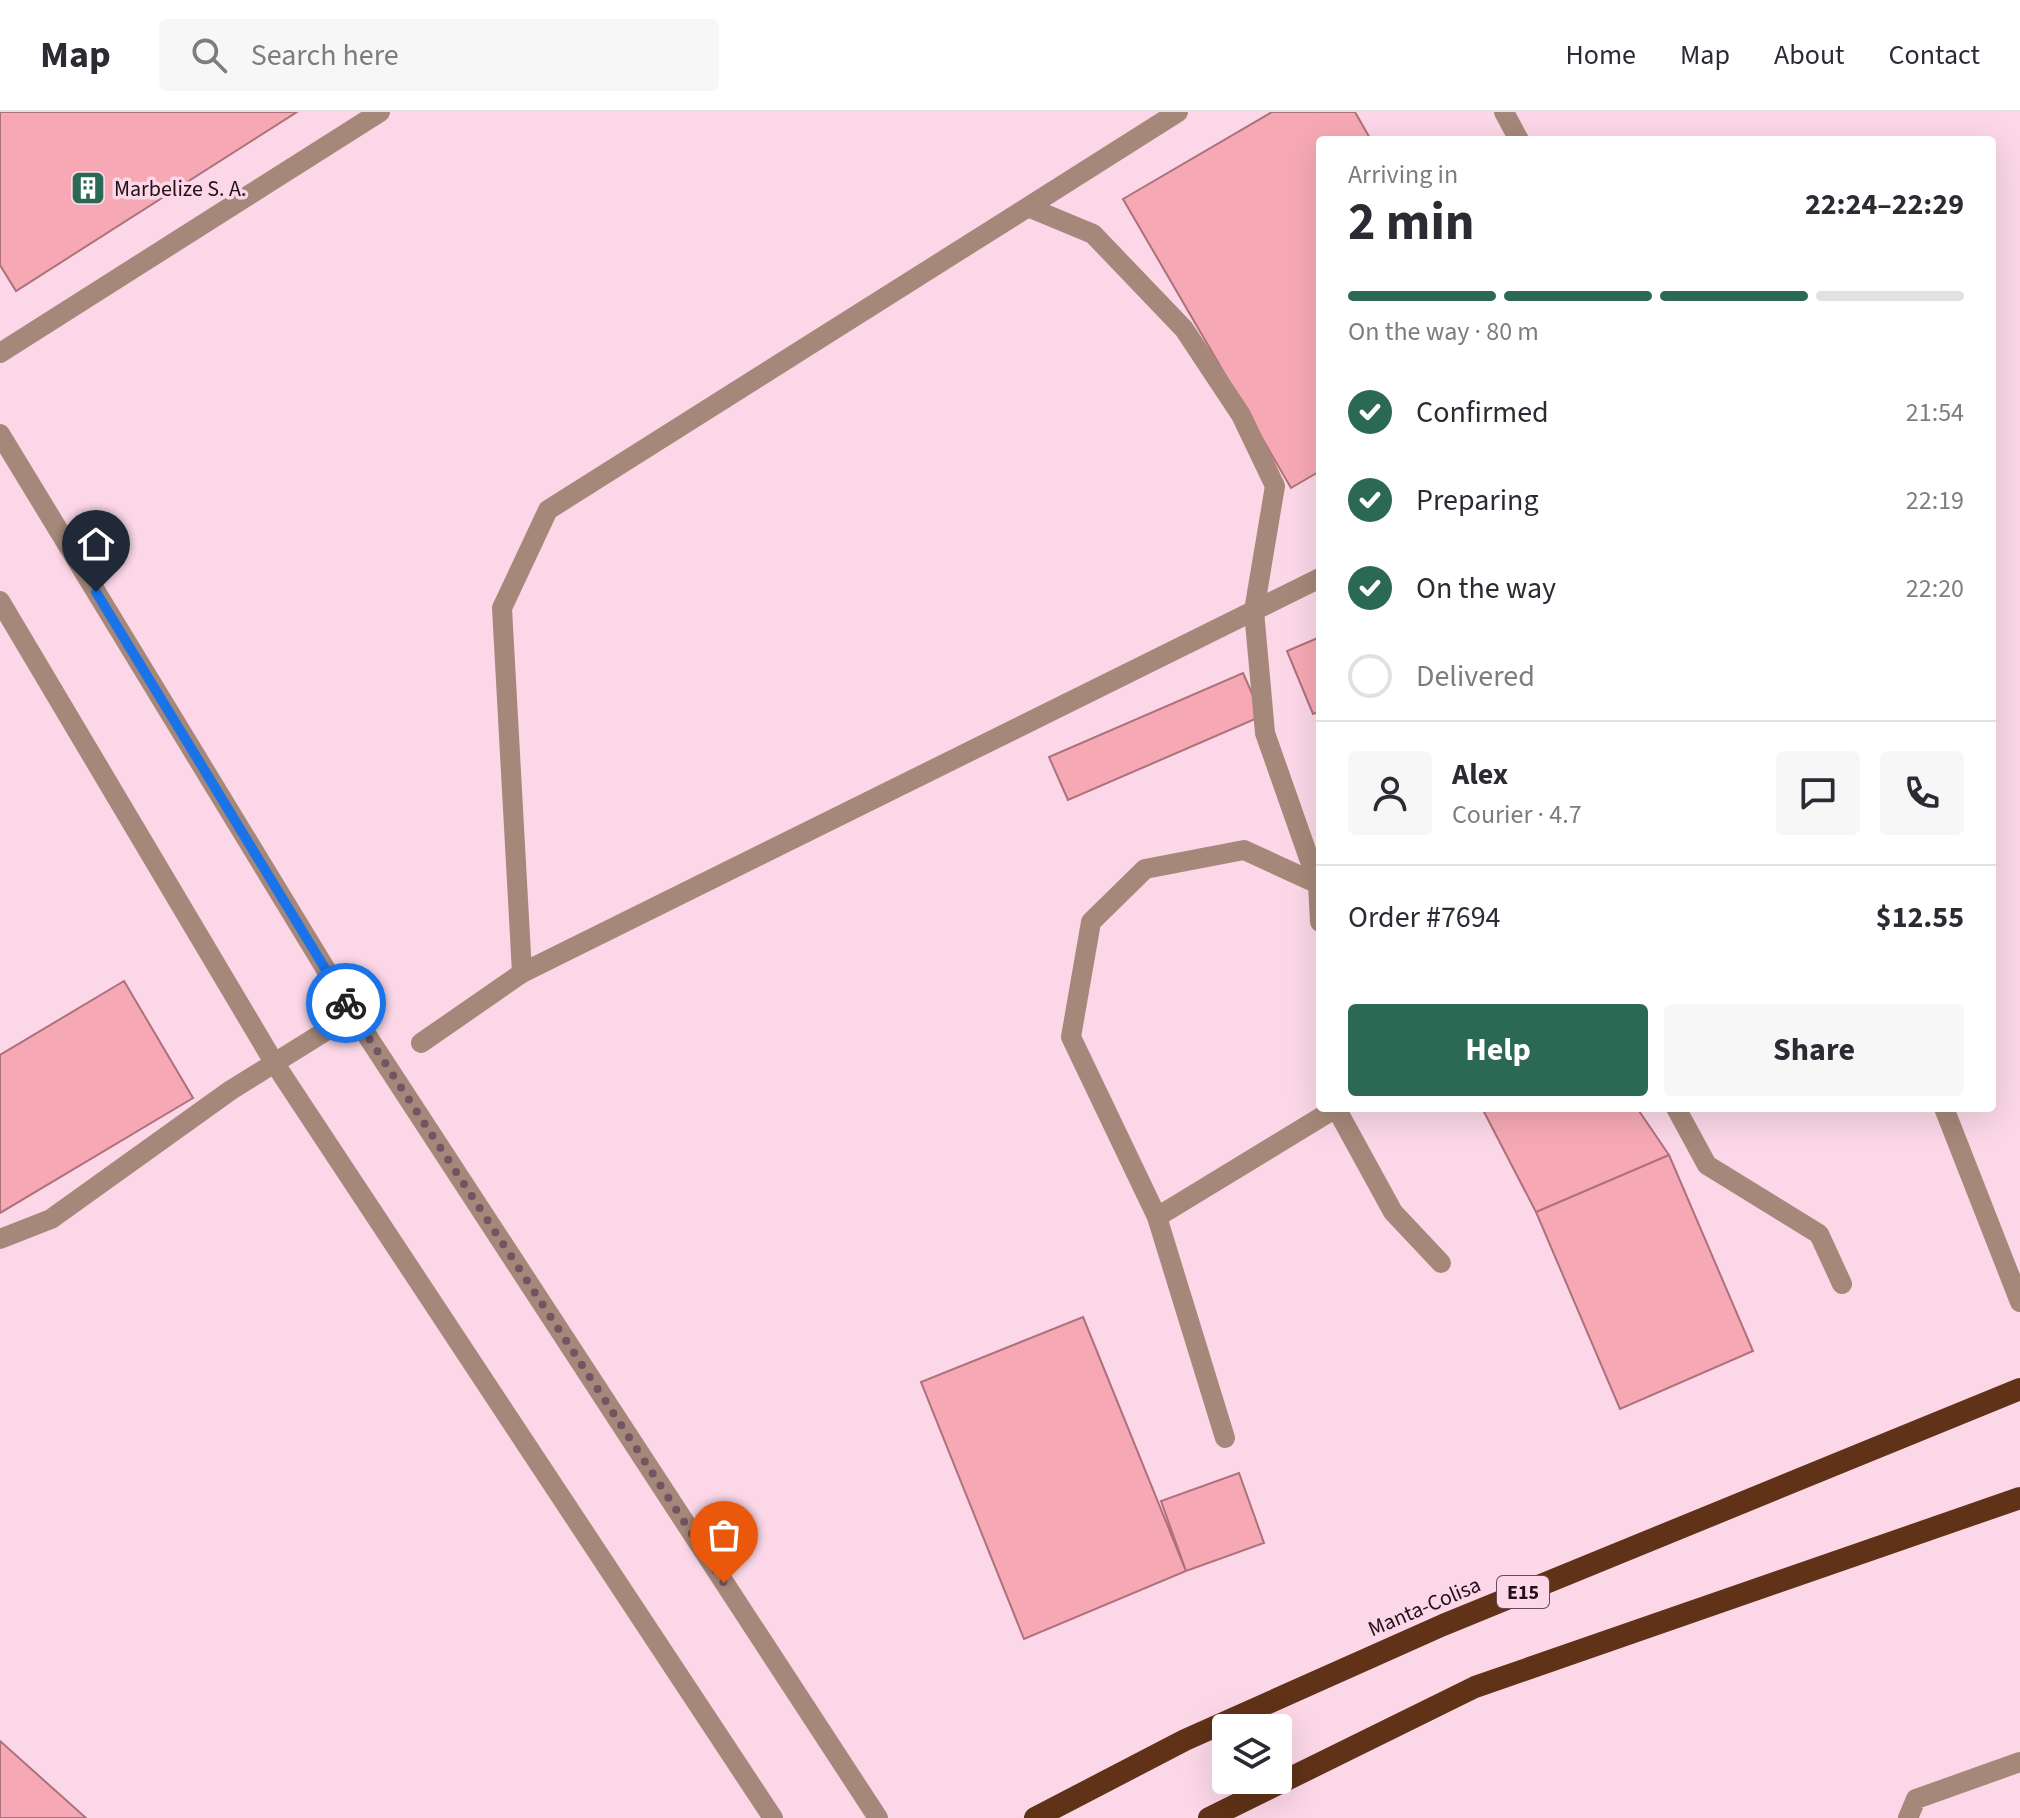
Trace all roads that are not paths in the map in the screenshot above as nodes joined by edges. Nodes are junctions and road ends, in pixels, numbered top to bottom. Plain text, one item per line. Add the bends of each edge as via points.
1 (380, 112) edge
2 (1178, 112) edge
3 (1504, 112) edge
4 (1517, 136) edge
5 (1028, 207) junction
6 (0, 353) edge
7 (0, 434) edge
8 (1316, 580) edge
9 (0, 601) edge
10 (1254, 611) junction
11 (1316, 878) edge
12 (1316, 883) edge
13 (522, 973) junction
14 (353, 1014) junction
15 (421, 1043) dead end
16 (275, 1064) junction
17 (1329, 1112) edge
18 (1338, 1112) edge
19 (1678, 1112) edge
20 (1946, 1112) edge
21 (1157, 1217) junction
22 (0, 1239) edge
23 (1441, 1263) dead end
24 (1842, 1284) dead end
25 (2020, 1302) edge
26 (2020, 1389) edge
27 (1225, 1438) dead end
28 (2020, 1498) edge
29 (2020, 1762) edge
30 (773, 1818) edge
31 (878, 1818) edge
32 (1035, 1818) edge
33 (1209, 1818) edge
34 (1908, 1818) edge

1 - 6 street
2 - 5 street
3 - 4 street
5 - 10 street via 1093,234 1184,329 1241,415 1275,486
5 - 13 street via 548,510 502,608
7 - 14 street
8 - 10 street
9 - 16 street
10 - 11 street via 1265,733
10 - 13 street
12 - 21 street via 1244,850 1145,869 1091,922 1071,1037
13 - 15 street
14 - 16 street
14 - 31 street
16 - 22 street via 51,1219
16 - 30 street
17 - 21 street
18 - 23 street via 1393,1212
19 - 24 street via 1707,1165 1819,1234
20 - 25 street
21 - 27 street
26 - 32 highway, Manta-Colisa / E15 via 1443,1625 1185,1740
28 - 33 highway via 1475,1687
29 - 34 street via 1916,1799

